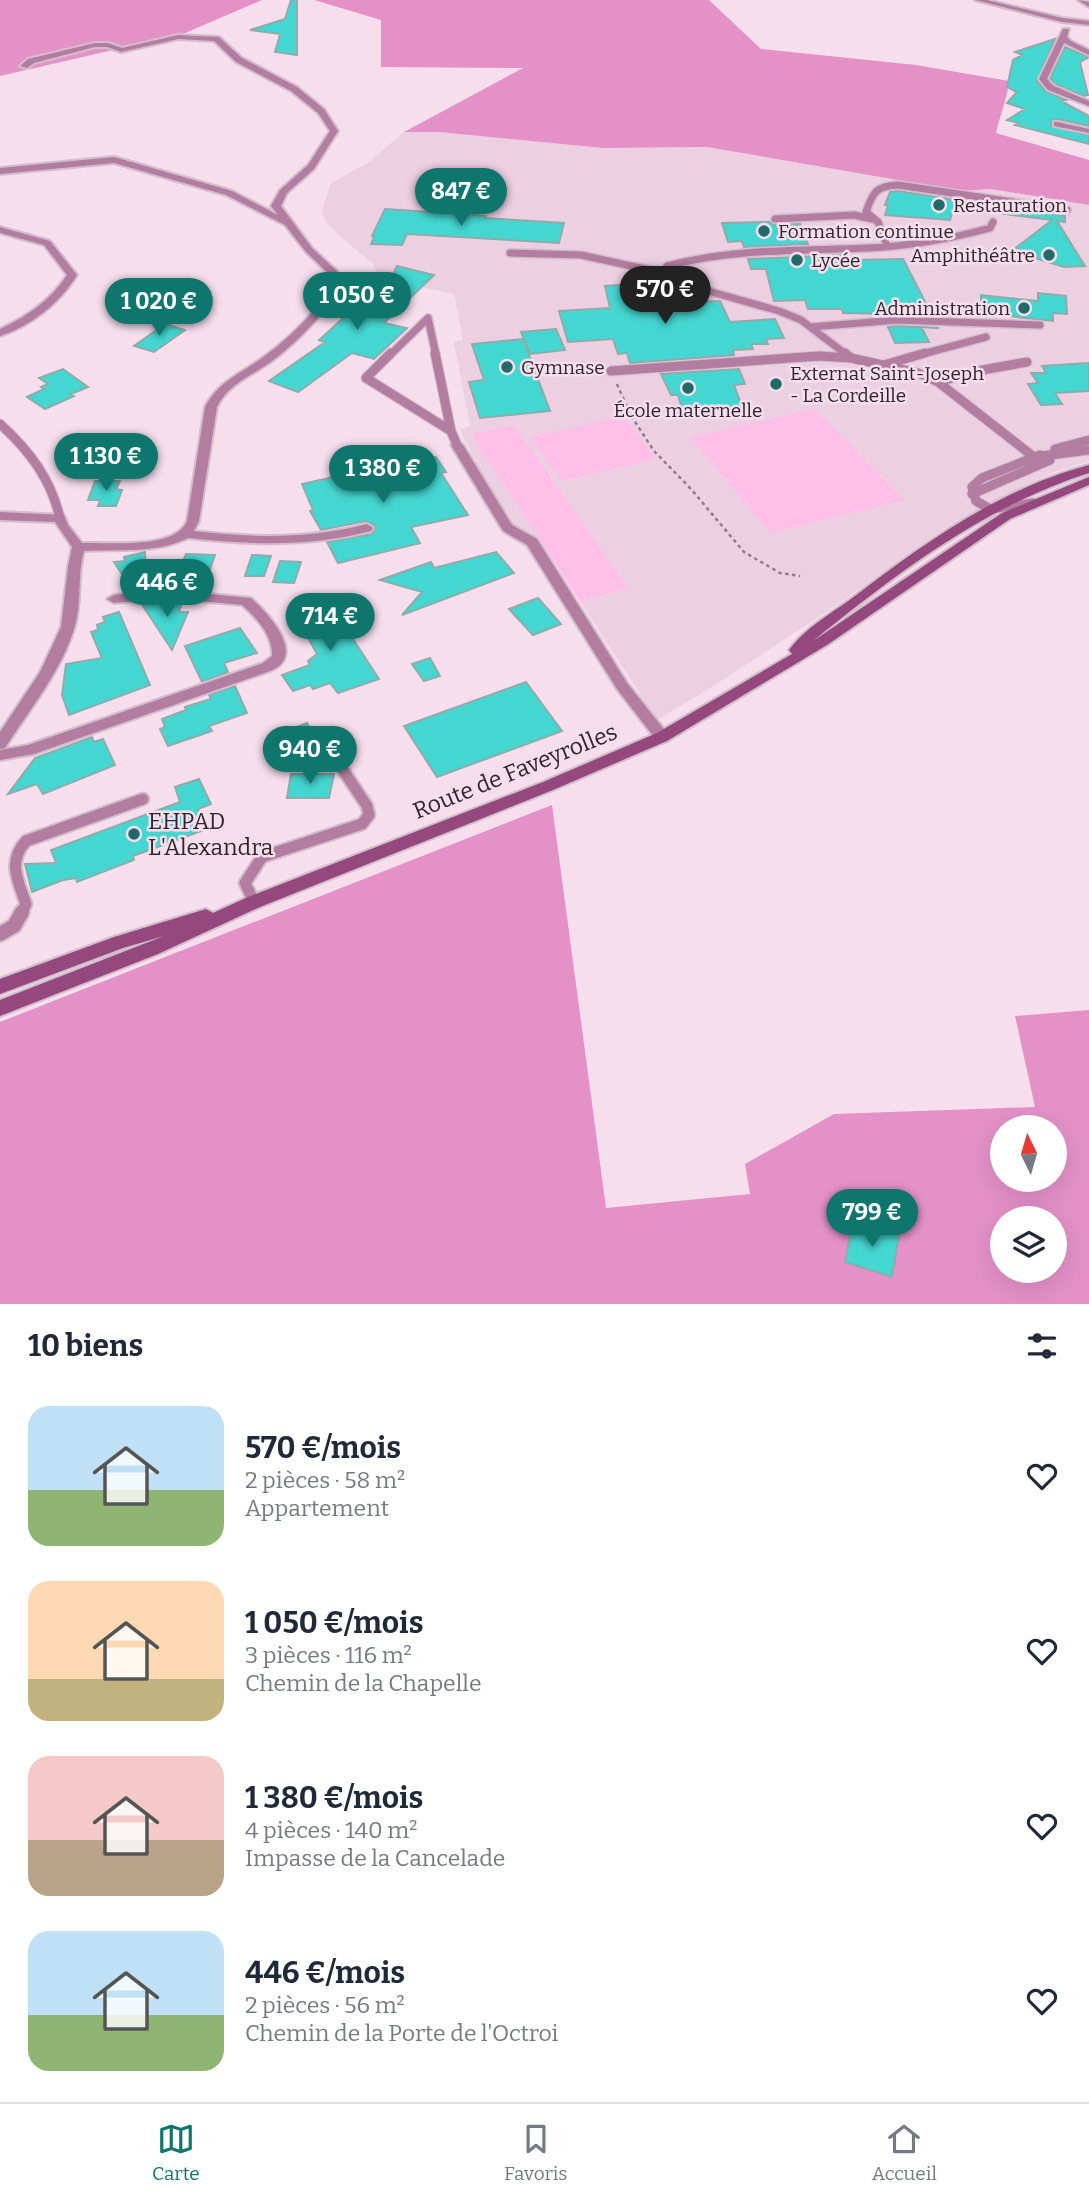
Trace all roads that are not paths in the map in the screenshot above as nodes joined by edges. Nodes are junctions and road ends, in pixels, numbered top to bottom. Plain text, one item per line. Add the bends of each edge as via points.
1 (978, 0) edge
2 (1081, 0) edge
3 (1089, 5) edge
4 (1069, 22) junction
5 (1087, 23) edge
6 (1064, 34) junction
7 (1089, 52) edge
8 (24, 66) dead end
9 (1089, 104) edge
10 (1057, 124) dead end
11 (1089, 131) edge
12 (0, 171) edge
13 (1067, 210) dead end
14 (775, 219) dead end
15 (874, 219) junction
16 (993, 222) dead end
17 (290, 224) junction
18 (0, 230) edge
19 (887, 246) junction
20 (510, 253) dead end
21 (664, 273) junction
22 (1040, 325) dead end
23 (811, 327) junction
24 (0, 333) edge
25 (986, 337) dead end
26 (851, 358) junction
27 (1027, 362) dead end
28 (881, 366) junction
29 (611, 371) road end
30 (937, 382) junction
31 (0, 424) edge
32 (451, 431) junction
33 (1089, 440) edge
34 (457, 446) joint
35 (1088, 450) edge
36 (1034, 457) junction
37 (1089, 469) edge
38 (1089, 481) edge
39 (972, 494) junction
40 (1032, 503) junction
41 (990, 509) junction
42 (0, 516) edge
43 (60, 518) junction
44 (367, 528) dead end
45 (186, 534) junction
46 (79, 547) junction
47 (114, 599) dead end
48 (783, 664) junction
49 (662, 737) junction
50 (2, 738) edge
51 (0, 755) edge
52 (318, 757) dead end
53 (143, 799) dead end
54 (254, 902) junction
55 (0, 934) edge
56 (0, 987) edge
57 (0, 1008) edge

1 - 4 street
2 - 3 street
4 - 5 street
4 - 6 street
5 - 6 street
6 - 7 street via 1068,43
6 - 9 street via 1043,79 1051,88
8 - 17 street via 95,45 121,50 177,37 216,39 239,60 294,89 330,121 334,131 326,146 303,177 281,191 276,206
10 - 11 street
12 - 17 street via 114,160 229,193
13 - 15 lane via 882,186 874,191 866,212
14 - 15 lane via 854,215
15 - 19 lane
16 - 19 lane via 990,228 969,233
17 - 45 street via 334,273 338,285 327,303 265,362 218,390 211,407 194,521
18 - 24 street via 47,243 72,275 49,303
19 - 21 lane via 733,251 667,266
20 - 21 lane via 580,255
21 - 23 lane via 673,281 779,311
22 - 23 lane via 955,319
23 - 26 lane
25 - 28 lane via 947,344
26 - 28 lane
26 - 29 lane via 819,356
27 - 30 lane
28 - 30 lane
30 - 36 lane
31 - 43 lane via 18,439 42,472
32 - 32 lane via 366,378 428,318 433,343
32 - 34 lane
33 - 36 lane
34 - 49 street via 507,528 532,542 622,686
35 - 36 lane
35 - 39 lane via 1042,462
36 - 39 lane via 982,478 972,487
37 - 41 main road, Route de Faveyrolles
38 - 40 main road, Route de Faveyrolles
39 - 41 lane
40 - 41 lane
40 - 48 main road, Route de Faveyrolles via 975,535
41 - 48 main road, Route de Faveyrolles via 809,637
42 - 43 street
43 - 46 street
44 - 45 street via 338,537 289,541
45 - 46 street via 150,544
46 - 50 street via 72,566 69,624 58,651
47 - 51 street via 167,594 246,601 281,647 281,655 276,663 260,670 29,750
48 - 49 main road, Route de Faveyrolles
49 - 54 main road, Route de Faveyrolles
52 - 54 lane via 337,761 369,816 362,824 262,857 245,883
53 - 55 lane via 26,841 15,850 13,862 26,904 14,926
54 - 56 main road, Route de Faveyrolles via 120,942
54 - 57 main road, Route de Faveyrolles via 152,949

